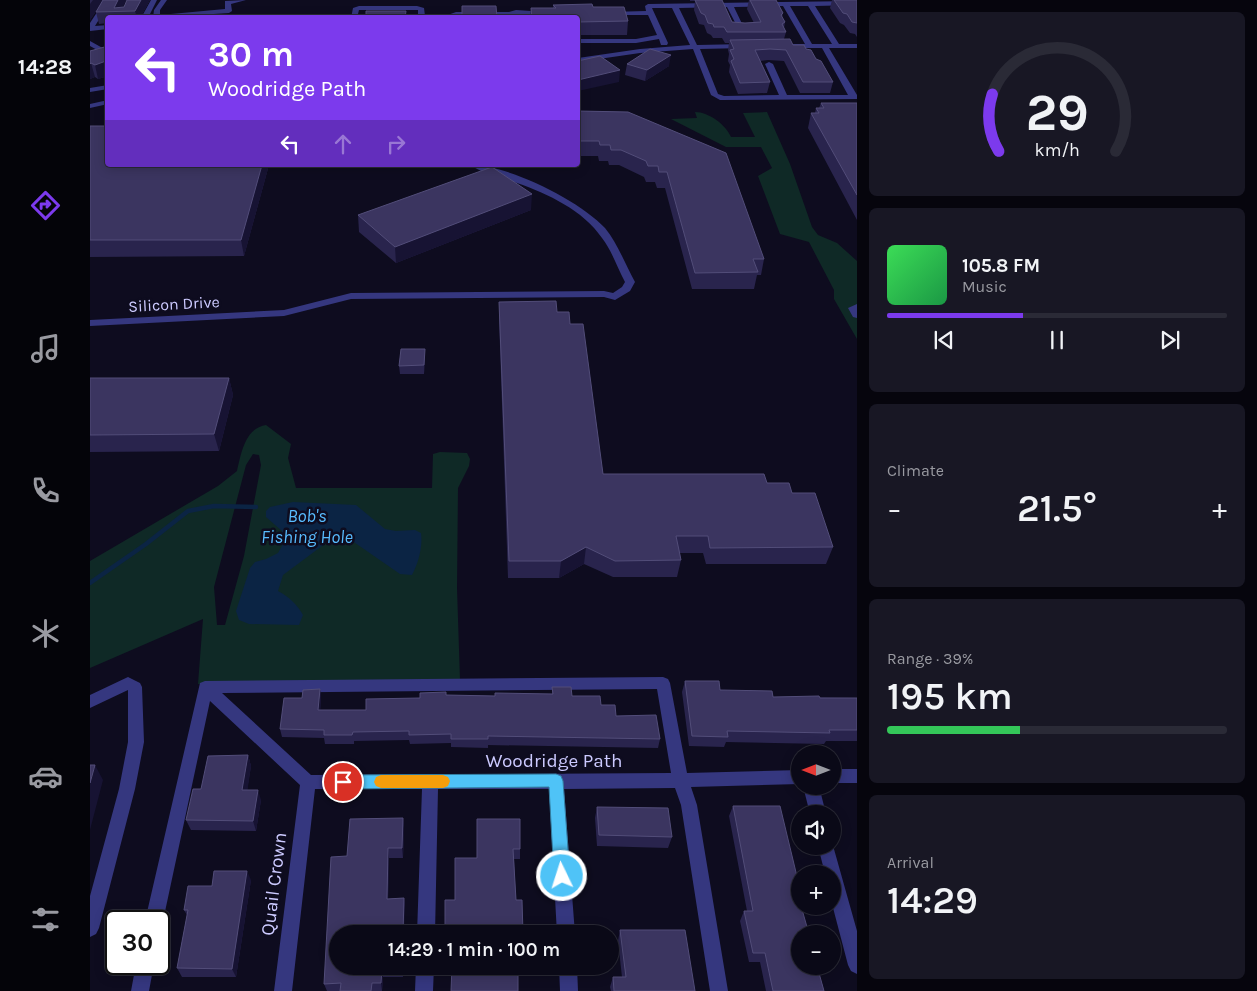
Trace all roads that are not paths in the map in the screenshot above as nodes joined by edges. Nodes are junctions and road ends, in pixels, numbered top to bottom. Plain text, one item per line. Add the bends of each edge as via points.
1 (108, 0) edge
2 (154, 0) edge
3 (164, 0) edge
4 (243, 0) edge
5 (857, 3) edge
6 (729, 4) junction
7 (785, 4) junction
8 (810, 4) junction
9 (674, 5) junction
10 (648, 6) edge
11 (556, 14) edge
12 (603, 14) edge
13 (146, 15) edge
14 (156, 15) edge
15 (180, 15) edge
16 (354, 15) edge
17 (421, 15) edge
18 (454, 15) edge
19 (483, 15) edge
20 (512, 15) edge
21 (105, 27) edge
22 (90, 29) edge
23 (742, 30) edge
24 (661, 37) junction
25 (580, 41) edge
26 (90, 43) edge
27 (694, 46) junction
28 (750, 46) edge
29 (778, 46) edge
30 (810, 46) junction
31 (824, 46) junction
32 (837, 46) junction
33 (666, 48) junction
34 (856, 48) edge
35 (105, 50) edge
36 (105, 51) edge
37 (90, 56) edge
38 (580, 60) edge
39 (768, 64) dead end
40 (105, 88) edge
41 (90, 90) edge
42 (784, 97) junction
43 (855, 97) edge
44 (105, 103) edge
45 (90, 106) edge
46 (480, 167) edge
47 (504, 167) edge
48 (496, 173) junction
49 (857, 307) edge
50 (857, 315) edge
51 (90, 323) edge
52 (205, 687) junction
53 (90, 702) edge
54 (841, 776) edge
55 (857, 776) edge
56 (791, 777) edge
57 (680, 780) junction
58 (430, 781) junction
59 (556, 781) junction
60 (308, 782) junction
61 (828, 855) edge
62 (156, 910) edge
63 (426, 925) edge
64 (565, 925) edge
65 (90, 928) edge
66 (857, 965) edge
67 (143, 975) edge
68 (425, 975) edge
69 (569, 975) edge
70 (140, 991) edge
71 (283, 991) edge
72 (424, 991) edge
73 (570, 991) edge
74 (719, 991) edge

1 - 22 street
2 - 13 street
3 - 14 street
4 - 15 street via 227,2 229,11
5 - 8 street
6 - 7 street
6 - 9 street
6 - 23 street
7 - 8 street
7 - 30 street
8 - 32 street
9 - 10 street
9 - 27 street
10 - 12 street
10 - 24 street
11 - 20 street via 516,12
16 - 17 street via 355,9 359,8 417,8 422,9
18 - 19 street
21 - 22 street
24 - 25 street via 636,41
24 - 33 street
26 - 35 street
27 - 28 street
27 - 33 street
27 - 42 street via 715,94 723,98
29 - 30 street
30 - 31 street
31 - 32 street
31 - 43 street
32 - 34 street
33 - 38 street
36 - 37 street
39 - 42 street
40 - 41 street
42 - 43 street
44 - 45 street
46 - 48 street
47 - 48 street
48 - 51 street, Silicon Drive via 564,200 588,217 603,232 630,282 626,289 615,297 604,294 351,296 284,313
49 - 50 street via 853,308
52 - 57 street via 663,683
52 - 60 street
52 - 62 street
53 - 65 street via 128,683 134,687 136,742 127,789
54 - 55 street
56 - 57 street, Woodridge Path
57 - 59 street, Woodridge Path
57 - 74 street via 689,805
58 - 59 street, Woodridge Path
58 - 60 street, Woodridge Path
58 - 63 street
59 - 64 street
60 - 71 street, Quail Crown
61 - 66 street
67 - 70 street
68 - 72 street
69 - 73 street

